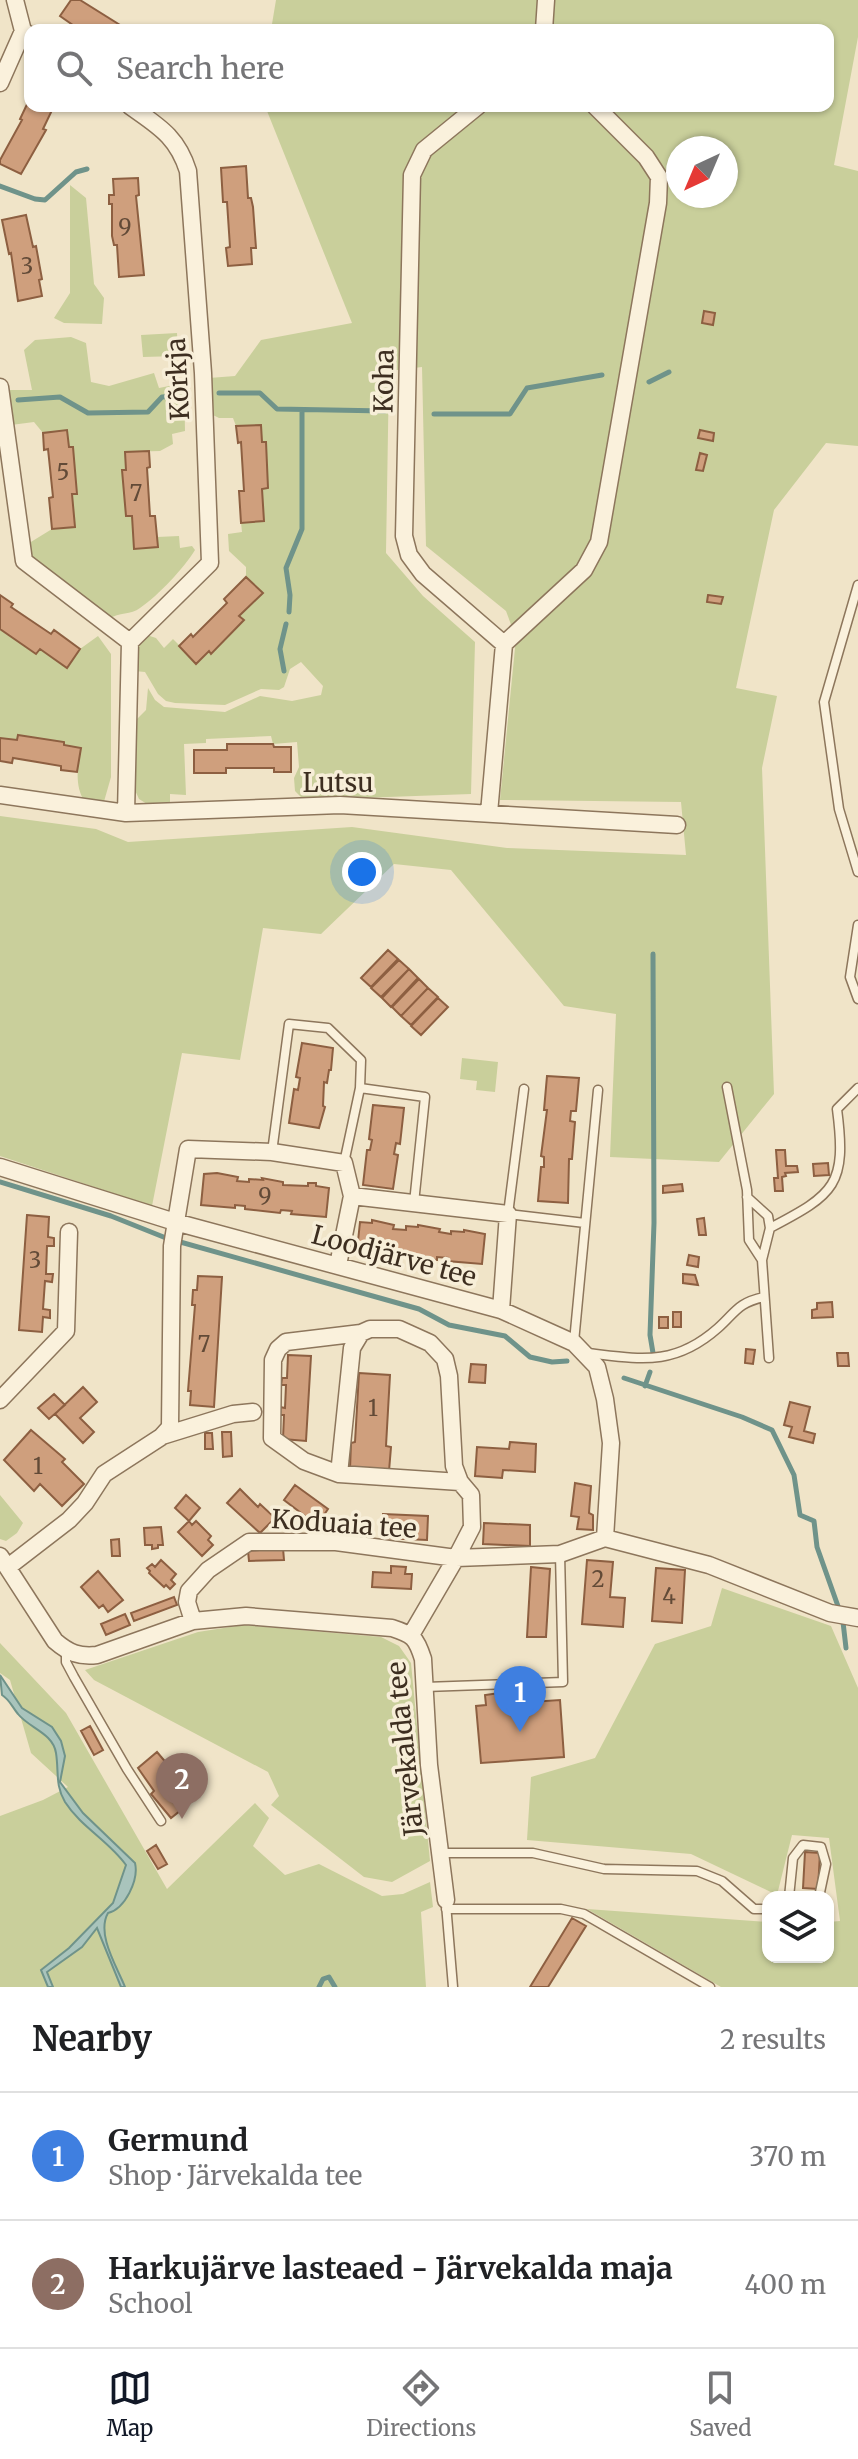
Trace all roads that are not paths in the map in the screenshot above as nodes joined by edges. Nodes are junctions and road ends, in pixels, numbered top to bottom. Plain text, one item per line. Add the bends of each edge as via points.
1 (15, 0) edge
2 (546, 0) edge
3 (544, 24) edge
4 (24, 28) edge
5 (24, 38) edge
6 (0, 83) edge
7 (138, 112) edge
8 (471, 112) edge
9 (601, 112) edge
10 (0, 387) edge
11 (858, 585) edge
12 (130, 642) junction
13 (504, 644) junction
14 (0, 795) edge
15 (126, 813) junction
16 (489, 813) junction
17 (677, 825) dead end
18 (858, 872) edge
19 (858, 925) edge
20 (858, 999) edge
21 (727, 1087) dead end
22 (360, 1088) junction
23 (858, 1088) edge
24 (524, 1089) dead end
25 (598, 1090) dead end
26 (272, 1152) junction
27 (344, 1163) junction
28 (0, 1167) edge
29 (352, 1196) junction
30 (747, 1197) junction
31 (414, 1203) junction
32 (508, 1214) junction
33 (585, 1223) junction
34 (770, 1228) junction
35 (69, 1232) dead end
36 (174, 1232) junction
37 (762, 1260) junction
38 (338, 1265) junction
39 (764, 1297) junction
40 (501, 1310) junction
41 (361, 1333) junction
42 (578, 1348) junction
43 (769, 1358) dead end
44 (0, 1400) edge
45 (253, 1412) dead end
46 (161, 1437) junction
47 (339, 1474) junction
48 (460, 1482) junction
49 (605, 1538) junction
50 (560, 1554) junction
51 (456, 1558) junction
52 (3, 1562) edge
53 (858, 1618) edge
54 (193, 1621) junction
55 (411, 1635) junction
56 (66, 1651) junction
57 (424, 1687) junction
58 (161, 1821) dead end
59 (440, 1853) junction
60 (790, 1891) edge
61 (820, 1891) edge
62 (446, 1904) junction
63 (762, 1909) edge
64 (453, 1987) edge
65 (710, 1987) edge

1 - 4 street
2 - 3 street
5 - 6 street
7 - 12 street, Kõrkja via 174,140 188,171 210,563
8 - 13 street, Koha via 424,150 412,175 404,536 409,555 423,574
9 - 13 street via 659,177 599,542 584,570
10 - 12 street via 24,561
11 - 18 lane via 824,702 839,809
12 - 15 street
13 - 16 street
14 - 15 street, Lutsu
15 - 16 street, Lutsu via 340,805
16 - 17 street, Lutsu
19 - 20 lane via 850,977
21 - 30 lane
22 - 26 lane via 361,1060 328,1028 289,1024
22 - 27 lane
22 - 31 lane via 425,1097
23 - 34 lane via 837,1109 839,1171 828,1192
24 - 32 lane
25 - 33 lane
26 - 27 street
26 - 36 street via 188,1149
27 - 29 street
28 - 36 street, Loodjärve tee
29 - 31 street
29 - 38 street
30 - 34 lane via 768,1216
30 - 37 lane via 749,1240
31 - 32 street
32 - 33 lane
32 - 40 street
33 - 42 lane
34 - 37 lane
35 - 44 street via 66,1331
36 - 38 street, Loodjärve tee
36 - 46 street via 170,1427
37 - 39 lane
38 - 40 street, Loodjärve tee
39 - 42 lane via 732,1311 718,1328 665,1358 644,1360
39 - 43 lane
40 - 42 street, Loodjärve tee
41 - 47 street via 352,1348
41 - 47 street via 286,1342 273,1360 272,1438 304,1461
41 - 48 street via 399,1329 430,1343 445,1359 454,1466
42 - 49 street via 597,1367 605,1399 611,1443
45 - 46 street
46 - 52 street via 104,1474 69,1520
47 - 48 street
48 - 51 street via 471,1495 472,1527
49 - 50 street
49 - 53 street via 709,1565 830,1613
50 - 51 street
50 - 57 lane via 563,1682
51 - 54 street, Koduaia tee via 336,1542 249,1542 208,1570 189,1591
51 - 55 street
52 - 56 street
54 - 55 street, Järvekalda tee via 246,1616 392,1628
54 - 56 street, Järvekalda tee via 97,1655
55 - 57 street, Järvekalda tee via 423,1659
56 - 58 lane via 74,1677
57 - 59 street, Järvekalda tee
59 - 62 street, Järvekalda tee
59 - 63 lane via 533,1853 604,1869 697,1871 722,1881 754,1909
60 - 61 lane via 793,1858 803,1845 821,1847 826,1864
62 - 64 lane
62 - 65 lane via 584,1914

